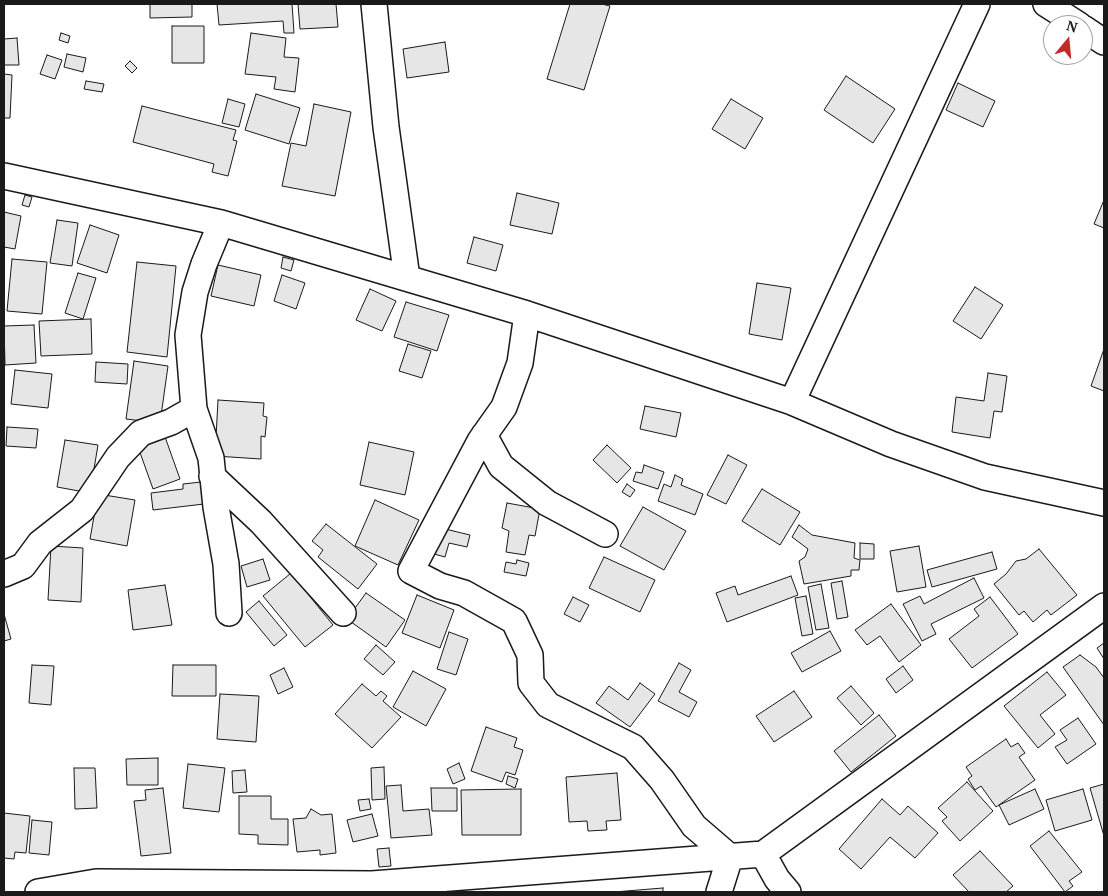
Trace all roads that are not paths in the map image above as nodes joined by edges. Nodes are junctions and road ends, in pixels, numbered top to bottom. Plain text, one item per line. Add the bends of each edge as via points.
1 (374, 4) edge
2 (977, 4) edge
3 (1046, 4) edge
4 (1063, 15) edge
5 (1093, 35) edge
6 (1104, 42) edge
7 (4, 176) edge
8 (221, 223) junction
9 (407, 278) junction
10 (527, 314) junction
11 (792, 402) junction
12 (194, 409) junction
13 (484, 435) junction
14 (212, 476) junction
15 (1104, 503) edge
16 (605, 534) dead end
17 (4, 574) edge
18 (1104, 606) edge
19 (229, 613) dead end
20 (343, 613) dead end
21 (763, 854) junction
22 (730, 857) junction
23 (106, 887) edge
24 (38, 892) edge
25 (719, 892) edge
26 (788, 892) edge

1 - 9 street via 386,127
2 - 11 street
3 - 4 street
5 - 6 street
7 - 8 street
8 - 9 street
8 - 12 street via 195,292 188,335
9 - 10 street
10 - 11 street
10 - 13 street via 520,363 504,408
11 - 15 street via 891,444 985,477
12 - 14 street via 211,458
12 - 17 street via 142,433 118,457 82,510 40,543 23,566
13 - 16 street via 501,466 547,503
13 - 22 street via 411,571 440,586 464,593 514,621 530,655 532,683 548,706 633,747 662,780 694,826
14 - 19 street via 226,564
14 - 20 street via 261,522
18 - 21 street
21 - 22 street
21 - 26 street
22 - 23 street via 372,884
22 - 25 street
23 - 24 street via 96,882

